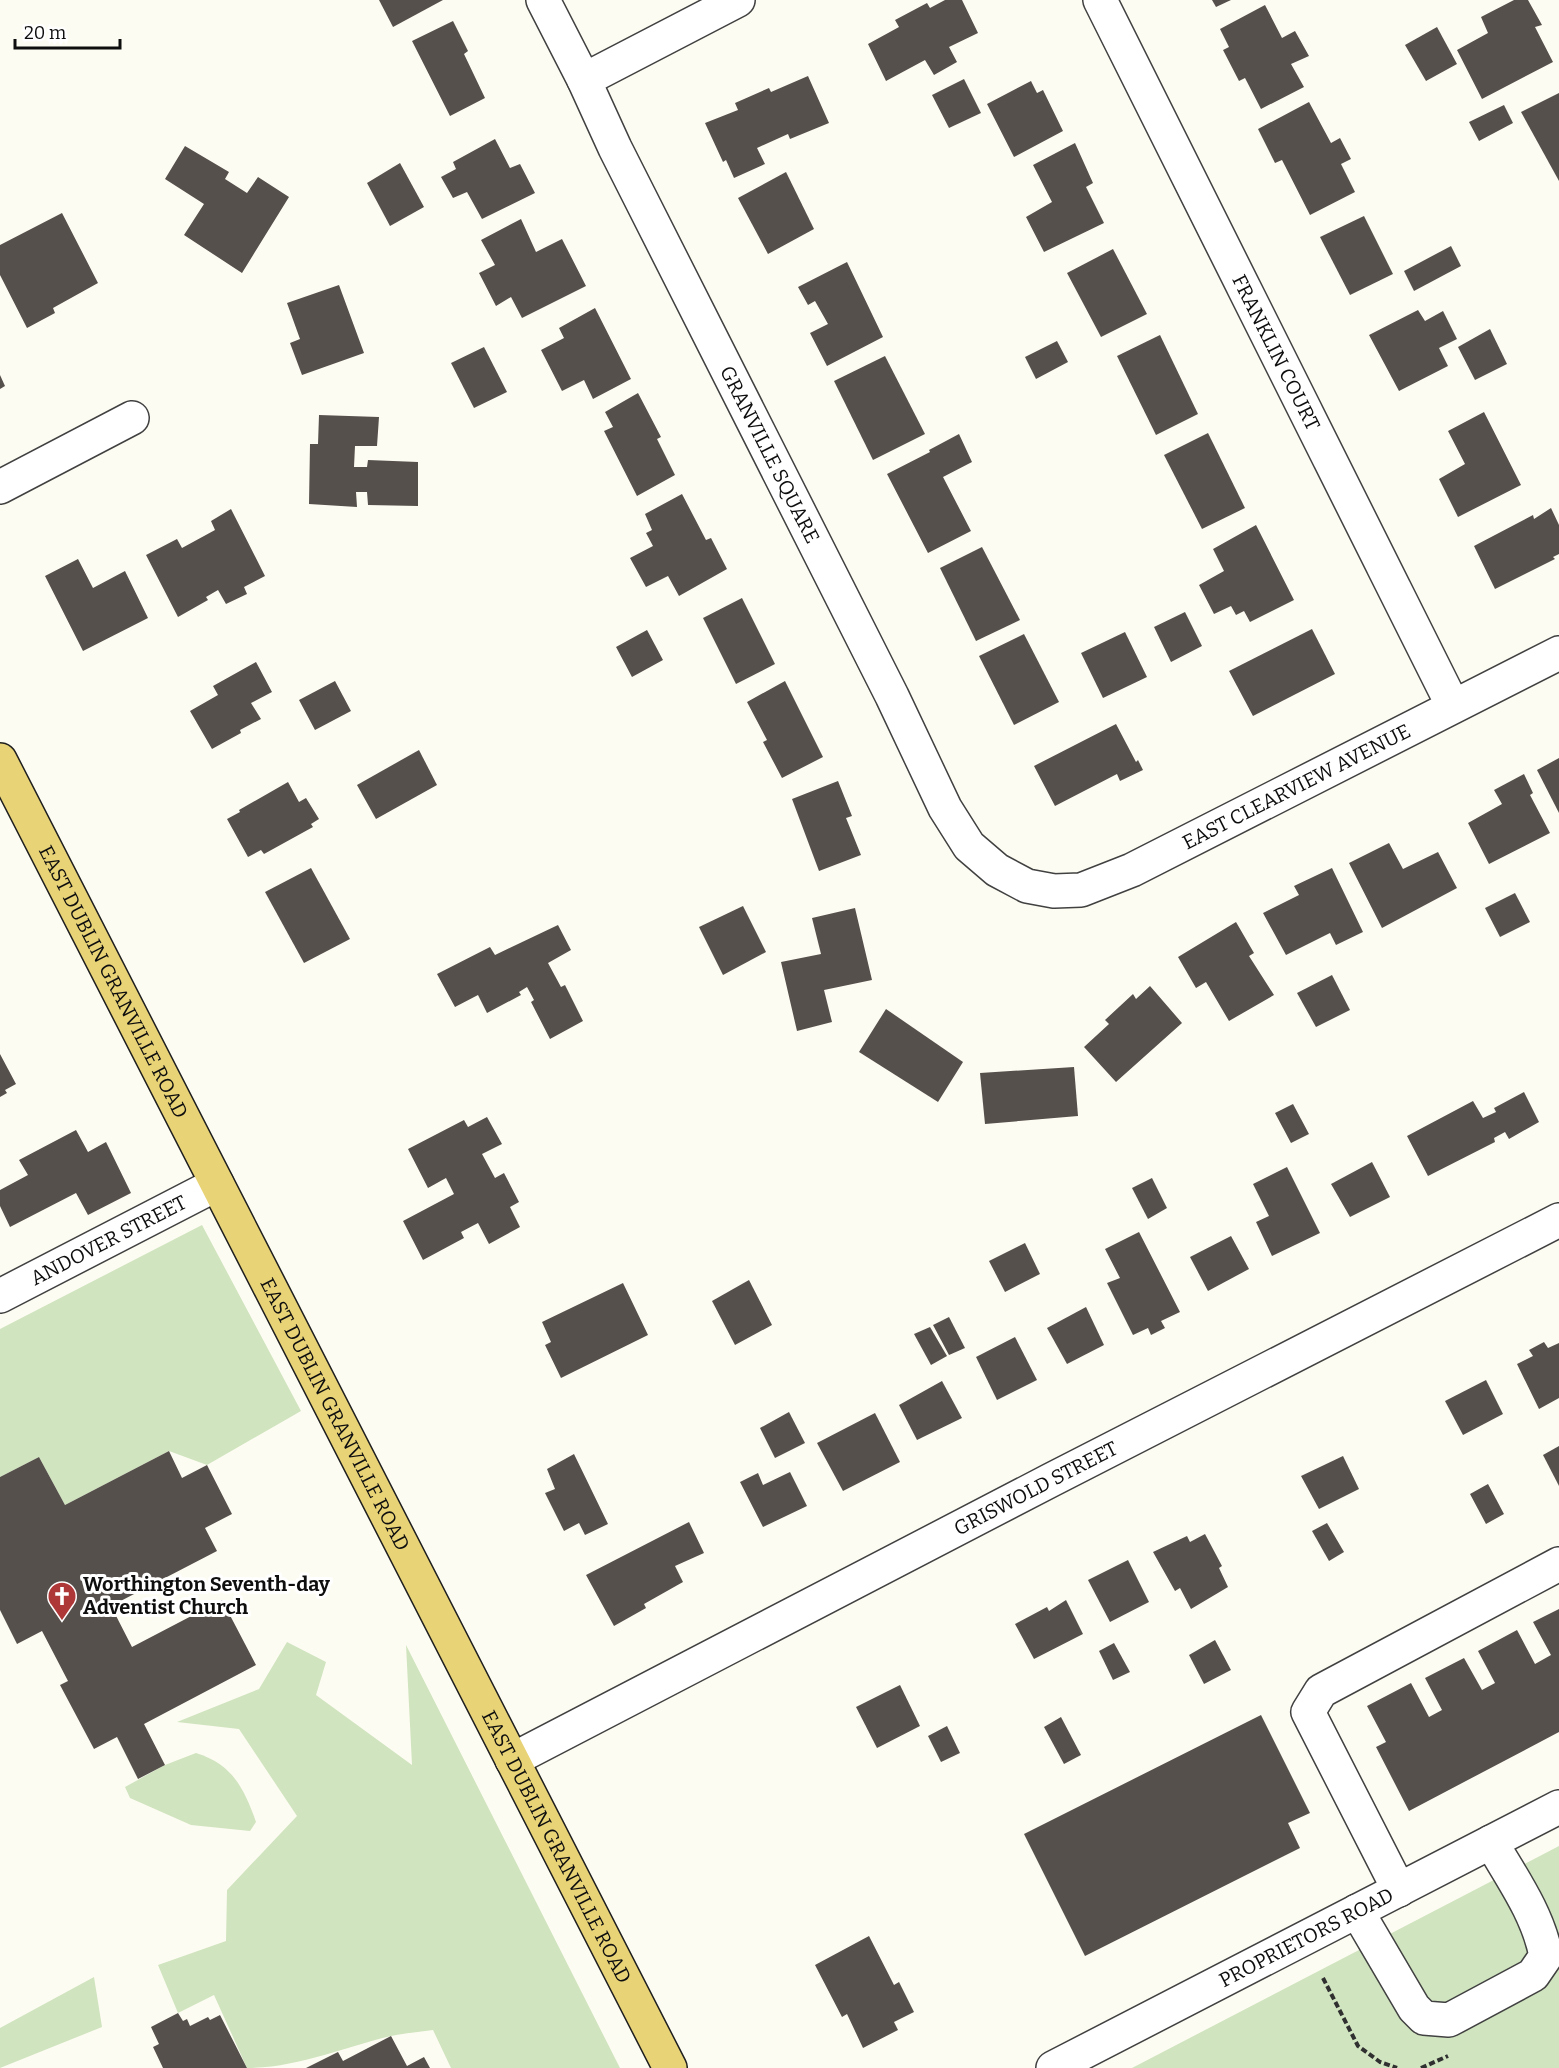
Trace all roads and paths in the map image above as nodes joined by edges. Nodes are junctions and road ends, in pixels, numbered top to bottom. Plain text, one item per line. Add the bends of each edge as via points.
1 (543, 0) edge
2 (738, 0) edge
3 (1100, 0) edge
4 (584, 80) junction
5 (132, 418) dead end
6 (0, 488) edge
7 (1559, 653) edge
8 (1453, 706) junction
9 (0, 760) edge
10 (1027, 886) joint
11 (217, 1184) junction
12 (1559, 1220) edge
13 (0, 1296) edge
14 (1559, 1564) edge
15 (512, 1760) junction
16 (1559, 1807) edge
17 (1491, 1842) junction
18 (1399, 1890) junction
19 (1357, 1911) junction
20 (1323, 1978) dead end
21 (670, 2068) edge
22 (1053, 2068) edge
23 (1397, 2068) edge

1 - 4 street, GRANVILLE SQUARE
2 - 4 street
3 - 8 street, FRANKLIN COURT
4 - 10 street, GRANVILLE SQUARE via 945,808 969,846 997,870
5 - 6 street
7 - 8 street, EAST CLEARVIEW AVENUE
8 - 10 street, EAST CLEARVIEW AVENUE via 1122,874 1082,890 1054,891
9 - 11 main road, EAST DUBLIN GRANVILLE ROAD
11 - 13 street, ANDOVER STREET
11 - 15 main road, EAST DUBLIN GRANVILLE ROAD
12 - 15 street, GRISWOLD STREET
14 - 18 street via 1321,1691 1308,1712
15 - 21 main road, EAST DUBLIN GRANVILLE ROAD
16 - 17 street, PROPRIETORS ROAD
17 - 18 street, PROPRIETORS ROAD
17 - 19 street via 1533,1916 1546,1956 1533,1975 1449,2019 1424,2018 1414,2008
18 - 19 street, PROPRIETORS ROAD
19 - 22 street, PROPRIETORS ROAD
20 - 23 path via 1358,2046 1380,2062

